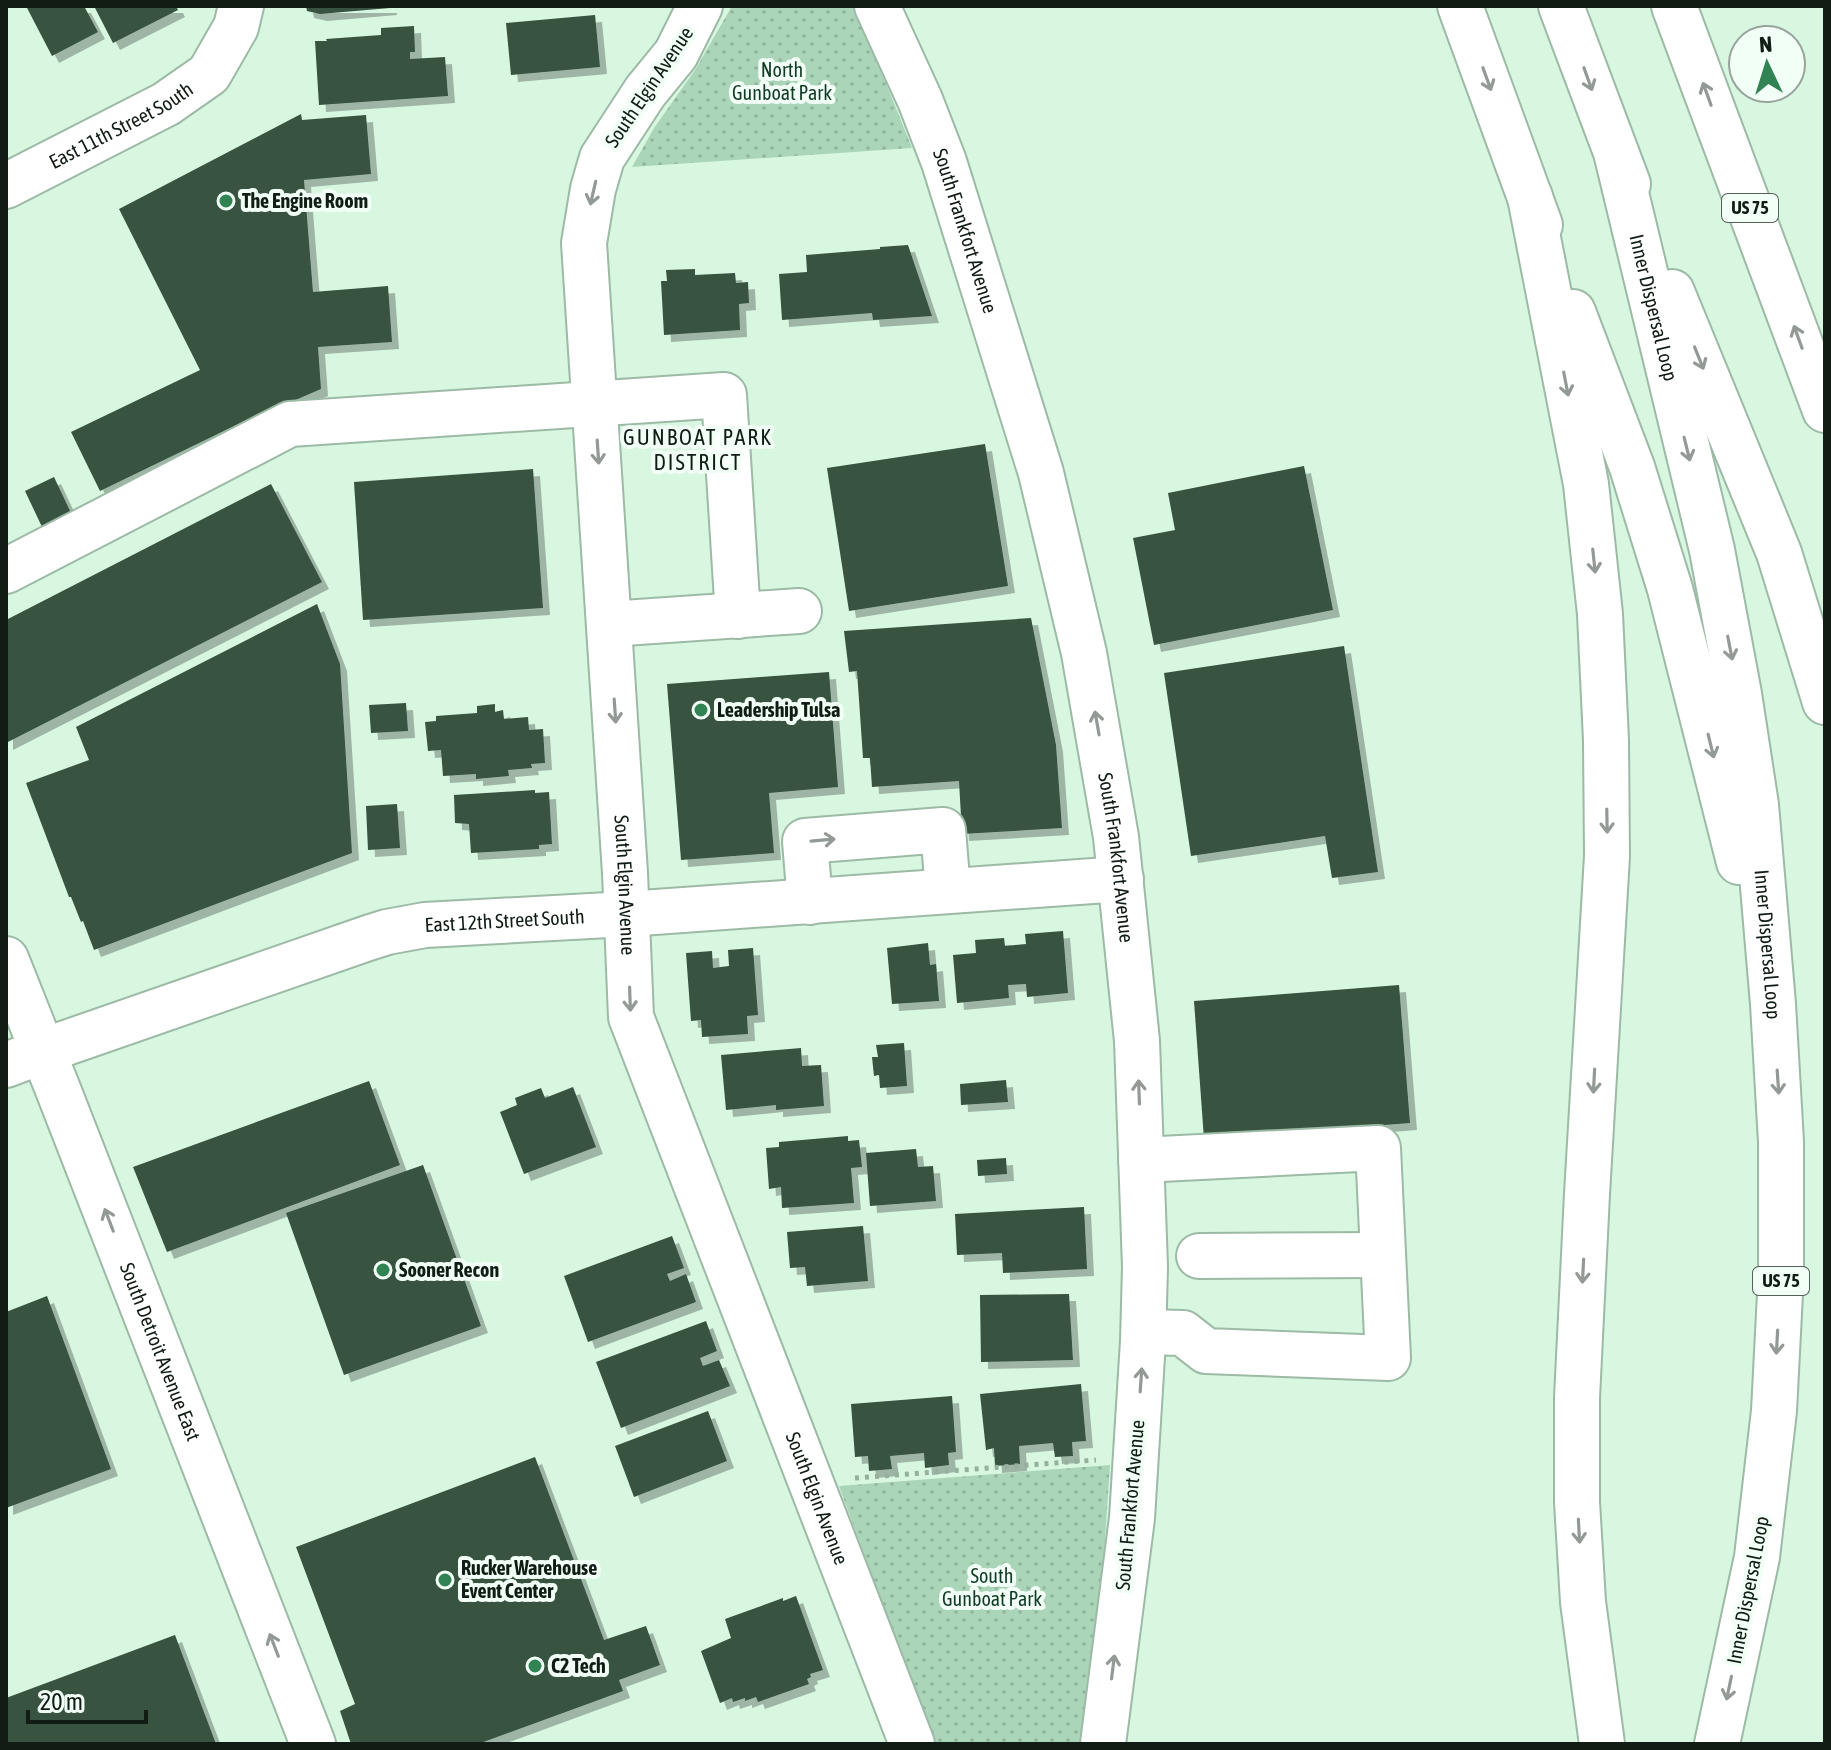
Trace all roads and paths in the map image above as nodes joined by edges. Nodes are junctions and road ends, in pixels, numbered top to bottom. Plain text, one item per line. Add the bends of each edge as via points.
1 (241, 6) edge
2 (700, 6) edge
3 (877, 6) edge
4 (1460, 6) edge
5 (1561, 6) edge
6 (1674, 6) edge
7 (1617, 156) junction
8 (6, 186) edge
9 (1530, 197) junction
10 (595, 404) junction
11 (1825, 410) edge
12 (6, 571) edge
13 (799, 611) dead end
14 (738, 616) junction
15 (609, 624) junction
16 (1825, 702) edge
17 (1121, 879) junction
18 (948, 891) junction
19 (810, 902) junction
20 (627, 914) junction
21 (6, 959) edge
22 (1773, 1004) junction
23 (25, 1058) edge
24 (1141, 1160) junction
25 (1383, 1255) junction
26 (1199, 1256) dead end
27 (1144, 1332) junction
28 (1136, 1456) junction
29 (810, 1482) junction
30 (313, 1744) edge
31 (912, 1744) edge
32 (1103, 1744) edge
33 (1602, 1744) edge
34 (1717, 1744) edge

1 - 8 main road, East 11th Street South via 236,27 209,74 166,104
2 -> 10 main road, South Elgin Avenue via 676,54 602,158 593,189 584,243
17 -> 3 main road, South Frankfort Avenue via 1084,653 1041,473 944,162
4 -> 9 main road
5 -> 7 main road, US 75
11 -> 6 main road, US 75
7 -> 16 main road via 1779,553
7 -> 22 main road, Inner Dispersal Loop / US 75 via 1712,550 1739,694 1756,805
9 -> 22 main road via 1632,467 1670,589
9 -> 33 main road via 1586,484 1606,740 1607,856 1577,1398 1583,1602
10 - 12 main road via 290,424
10 - 14 main road via 724,395
10 -> 15 main road, South Elgin Avenue
13 - 14 main road
14 - 15 main road
15 -> 20 main road, South Elgin Avenue
17 - 18 main road, East 12th Street South
24 -> 17 main road, South Frankfort Avenue via 1137,1041
18 - 19 main road, East 12th Street South
19 -> 18 main road via 805,841 943,830
19 - 20 main road, East 12th Street South
20 - 23 main road, East 12th Street South via 425,925 387,932
20 -> 29 main road, South Elgin Avenue via 631,1017
21 - 23 main road, South Detroit Avenue East
22 -> 34 main road, Inner Dispersal Loop / US 75 via 1781,1142 1774,1411 1757,1557
30 -> 23 main road, South Detroit Avenue East
24 - 25 main road via 1378,1148
24 - 27 main road, South Frankfort Avenue
25 - 26 main road
25 - 27 main road via 1388,1358 1206,1351 1183,1333
28 -> 27 main road, South Frankfort Avenue
28 - 29 path
32 -> 28 main road, South Frankfort Avenue
29 - 31 main road, South Elgin Avenue

